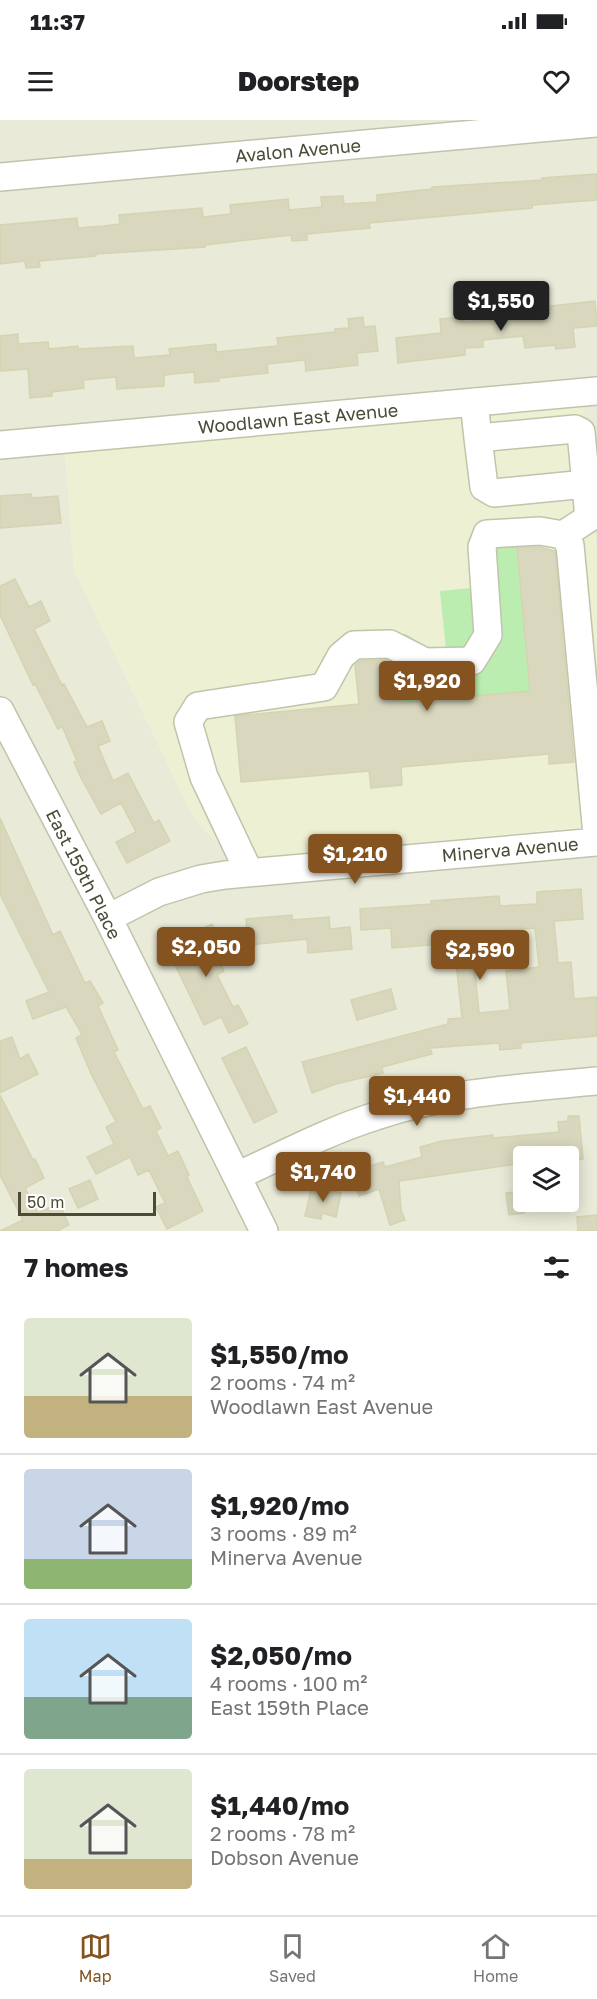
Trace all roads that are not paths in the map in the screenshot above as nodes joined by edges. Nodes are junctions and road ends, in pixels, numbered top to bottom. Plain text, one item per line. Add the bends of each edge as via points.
1 (597, 123) edge
2 (0, 177) edge
3 (597, 391) edge
4 (564, 394) junction
5 (474, 402) junction
6 (568, 430) junction
7 (478, 438) junction
8 (0, 445) edge
9 (586, 484) junction
10 (567, 540) junction
11 (0, 711) edge
12 (597, 835) edge
13 (597, 842) edge
14 (249, 872) junction
15 (108, 918) junction
16 (597, 1081) edge
17 (237, 1176) junction
18 (264, 1231) edge

1 - 2 street, Avalon Avenue
3 - 4 street, Woodlawn East Avenue
4 - 5 street, Woodlawn East Avenue
4 - 6 street
5 - 7 street
5 - 8 street, Woodlawn East Avenue
6 - 7 street
6 - 9 street via 581,432
7 - 9 street via 484,487 494,493
9 - 10 street via 589,518
10 - 12 street
10 - 14 street via 540,531 488,534 482,547 488,635 472,661 425,662 390,644 354,645 341,656 324,687 198,706 188,722 204,777
11 - 15 street, East 159th Place
13 - 14 street, Minerva Avenue
14 - 15 street, Minerva Avenue via 201,879 159,892
15 - 17 street, East 159th Place
16 - 17 street via 489,1091 409,1106 338,1130
17 - 18 street, East 159th Place

